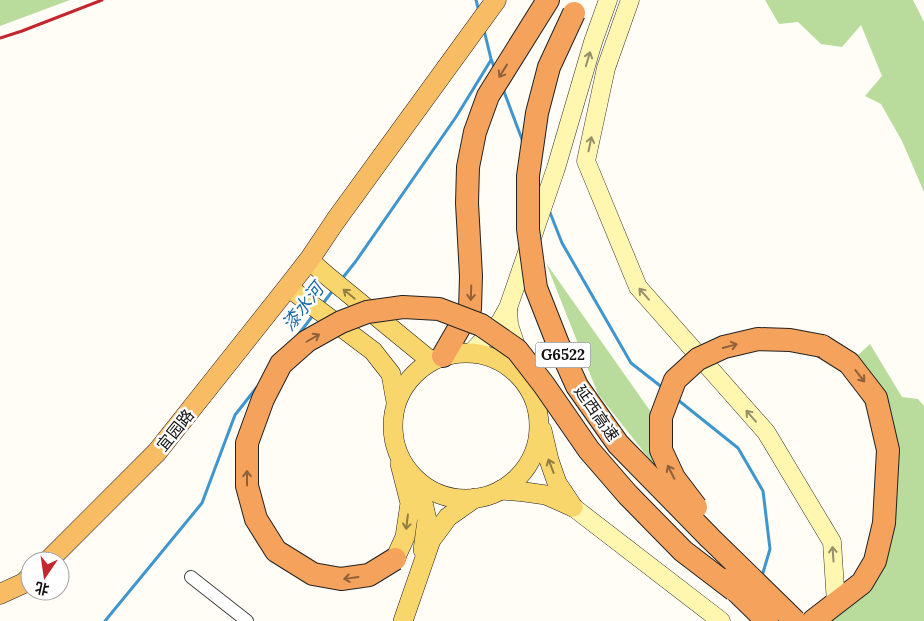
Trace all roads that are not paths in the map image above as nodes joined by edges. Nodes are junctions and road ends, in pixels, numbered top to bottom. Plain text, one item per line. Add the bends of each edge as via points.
1 (496, 0) edge
2 (507, 0) edge
3 (608, 0) edge
4 (630, 0) edge
5 (565, 4) edge
6 (606, 68) junction
7 (574, 105) junction
8 (339, 223) junction
9 (309, 260) junction
10 (288, 287) junction
11 (508, 308) junction
12 (472, 352) junction
13 (437, 358) junction
14 (532, 392) junction
15 (396, 402) junction
16 (540, 422) junction
17 (394, 440) junction
18 (408, 470) junction
19 (501, 490) junction
20 (475, 498) junction
21 (573, 507) junction
22 (58, 551) edge
23 (395, 559) joint
24 (421, 566) junction
25 (191, 577) dead end
26 (20, 585) edge
27 (734, 590) junction
28 (0, 594) edge
29 (836, 603) junction
30 (247, 621) edge
31 (403, 621) edge
32 (721, 621) edge
33 (767, 621) edge
34 (795, 621) edge
35 (813, 621) edge

1 - 8 highway
2 - 8 highway
7 -> 3 main road
4 - 6 main road
5 -> 13 highway via 529,30 488,96 475,132 468,167 466,203 470,309
5 - 27 highway, 延西高速 / G6522, bridge via 536,62 523,110 513,174 513,230 521,292 564,392 638,486
5 - 34 highway, 延西高速 / G6522, bridge via 537,113 528,176 528,229 536,288 577,386 618,444
6 - 7 main road
29 -> 6 main road via 832,542 766,432 638,287 586,161
7 - 11 main road
8 - 9 highway, 宜园路
9 - 10 highway, 宜园路
13 -> 9 main road via 399,334
10 - 15 main road via 374,351 391,374
10 - 22 highway, 宜园路 via 157,452
11 - 12 main road via 500,322
11 - 14 main road via 509,326
12 - 13 main road
12 - 14 main road via 503,363 517,373
13 - 15 main road via 416,372
14 - 16 main road
15 - 17 main road via 392,421
16 - 19 main road via 538,442 530,462 518,478
21 -> 16 main road via 548,460
17 - 18 main road
17 -> 23 main road via 410,503 405,537
18 - 20 main road via 421,484 438,493 456,498
18 - 24 main road via 422,498 427,520
19 - 20 main road
19 - 21 main road via 546,496
20 - 24 main road via 448,518 431,540
21 - 32 main road
23 -> 27 highway, bridge via 369,575 341,579 313,574 276,551 256,519 247,486 247,443 262,399 281,364 306,341 367,312 403,307 439,309 481,325 517,350 589,450 628,495 683,551
24 - 31 main road
25 - 30 street
26 - 28 highway
27 - 33 highway, 延西高速 / G6522, bridge
29 - 35 highway
35 -> 29 highway, bridge via 701,514 674,478 661,450 661,417 675,380 698,358 724,347 758,339 822,346 849,363 876,398 888,450 884,523 875,561 862,584

